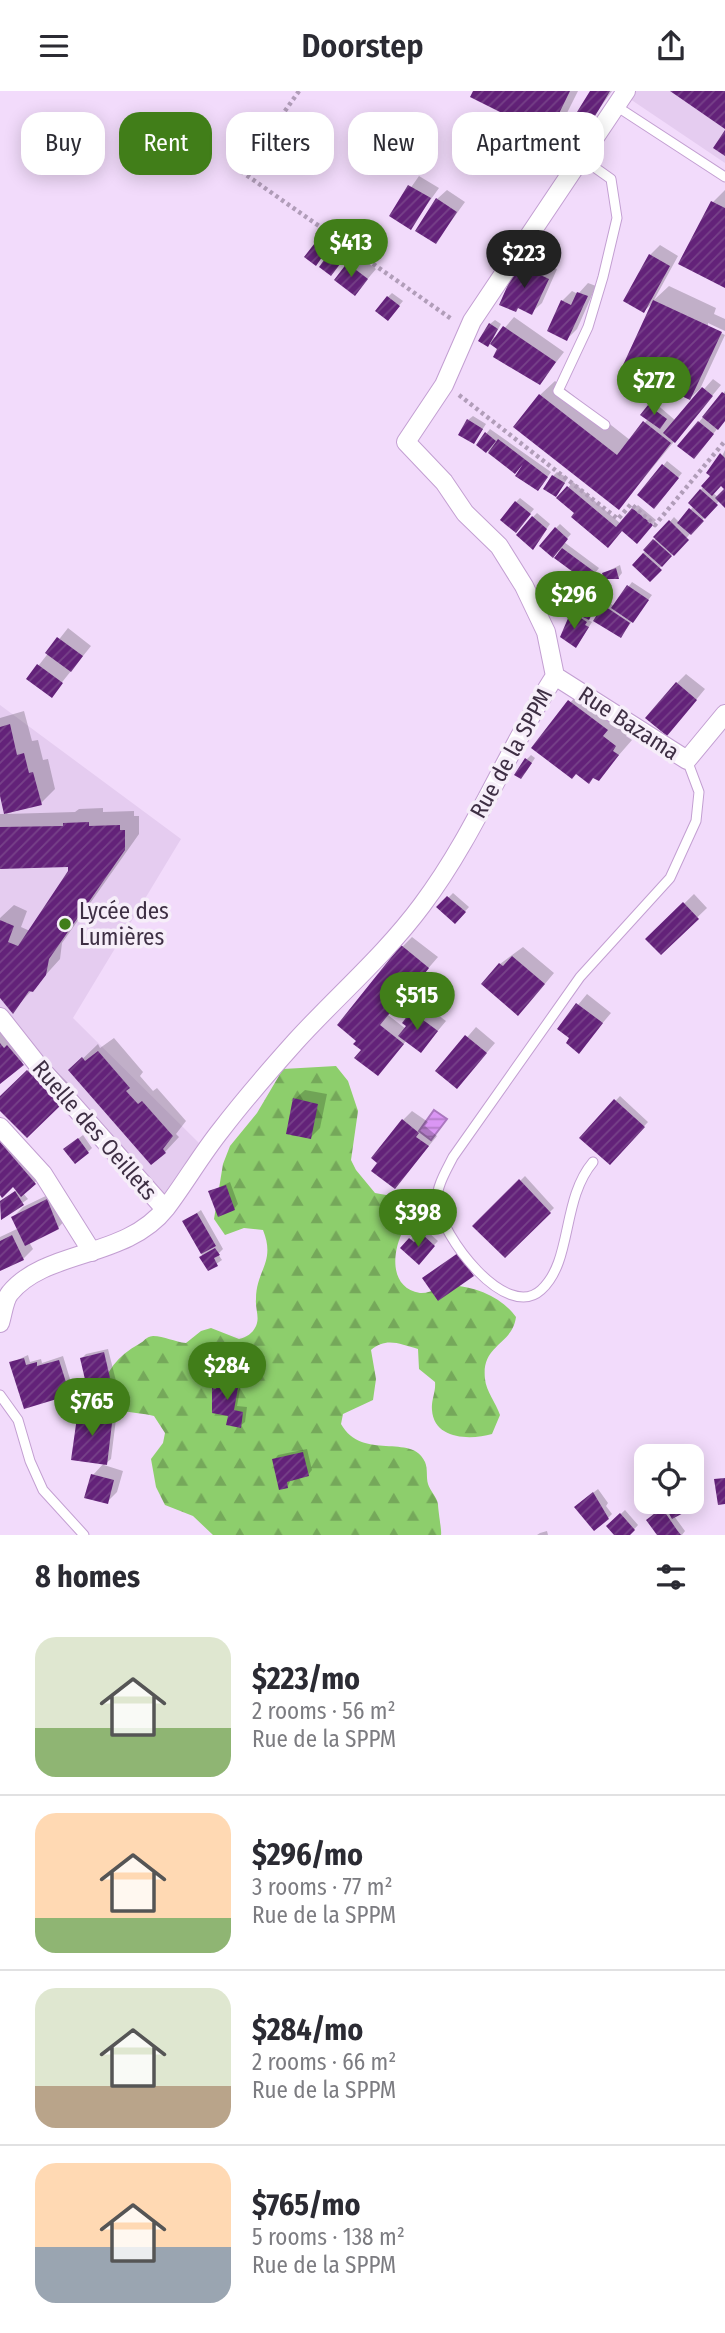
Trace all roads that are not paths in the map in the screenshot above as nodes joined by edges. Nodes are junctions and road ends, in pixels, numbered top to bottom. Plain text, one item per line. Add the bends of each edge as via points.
1 (621, 99) edge
2 (604, 123) edge
3 (604, 174) edge
4 (568, 175) edge
5 (725, 177) edge
6 (605, 425) dead end
7 (555, 676) junction
8 (725, 714) edge
9 (687, 760) junction
10 (0, 1017) edge
11 (0, 1127) edge
12 (593, 1162) dead end
13 (165, 1209) junction
14 (92, 1252) junction
15 (0, 1323) edge
16 (0, 1395) edge
17 (84, 1535) edge

1 - 2 street, Rue de la SPPM
1 - 5 lane
3 - 6 lane via 611,179 617,218 588,327 558,391
4 - 7 street, Rue de la SPPM via 467,331 444,385 407,442 465,513 499,546 546,632
7 - 9 street, Rue Bazama
7 - 13 street, Rue de la SPPM via 422,906 297,1040 229,1121
8 - 9 street, Rue Bazama
9 - 12 lane via 699,792 696,821 670,879 580,977 453,1157 438,1189 437,1204 460,1250 476,1268 503,1292 519,1299 532,1297 555,1270 575,1195
10 - 13 street, Ruelle des Oeillets
11 - 14 street via 43,1174
13 - 14 street, Rue de la SPPM via 148,1228
14 - 15 street, Rue de la SPPM via 23,1281 8,1295
16 - 17 lane via 18,1420 43,1490

